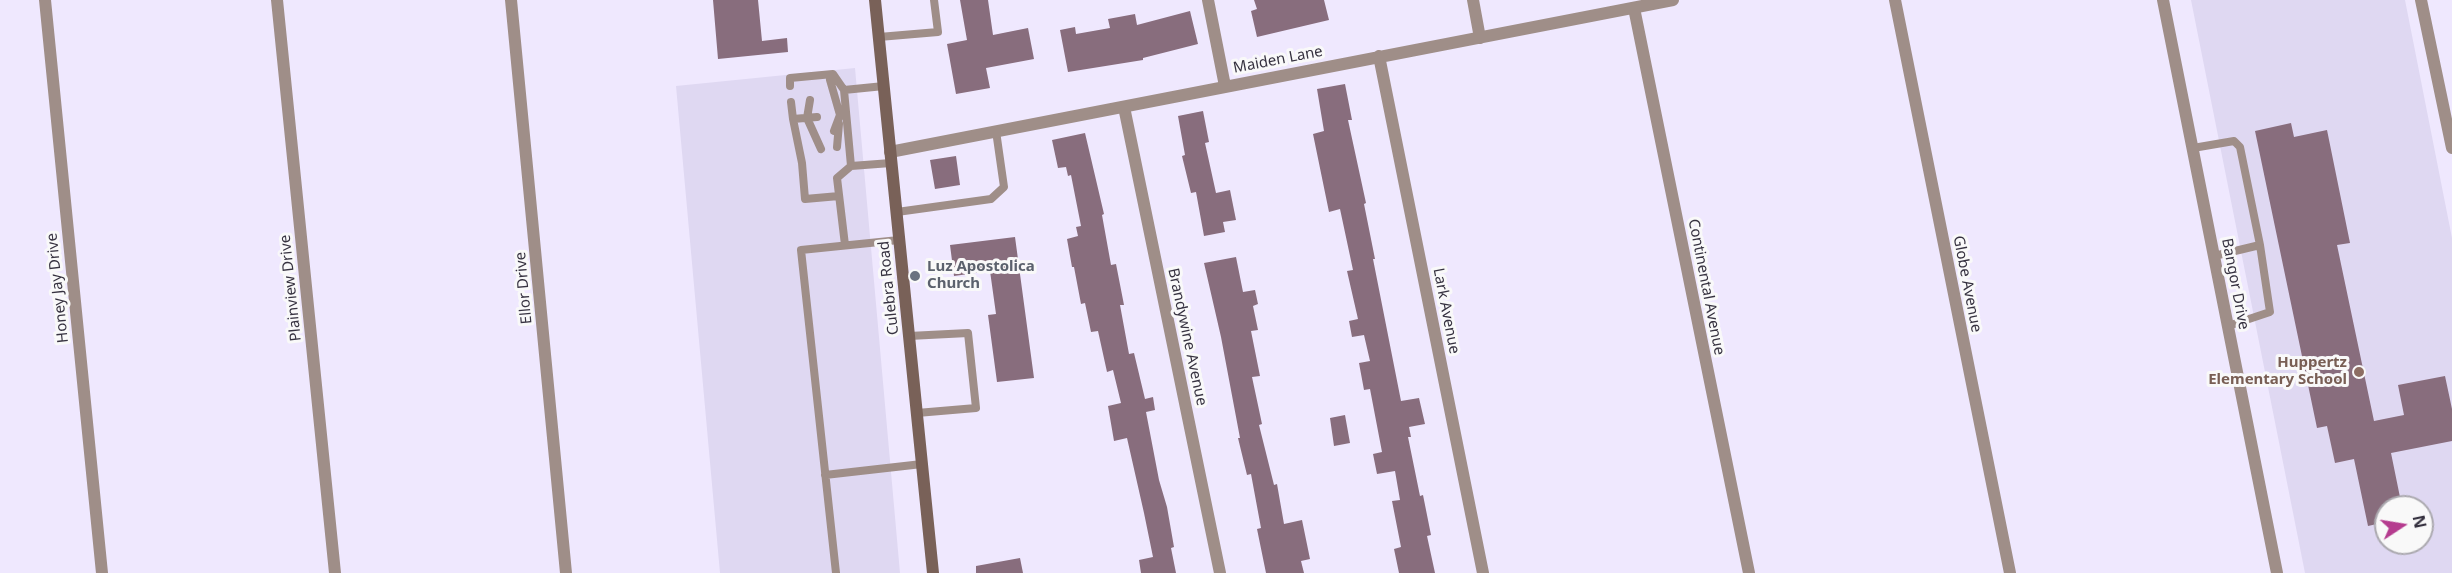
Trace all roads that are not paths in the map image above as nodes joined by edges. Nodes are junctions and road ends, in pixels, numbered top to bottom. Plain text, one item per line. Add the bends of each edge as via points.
1 (45, 0) edge
2 (277, 0) edge
3 (511, 0) edge
4 (875, 0) edge
5 (934, 0) edge
6 (1208, 0) edge
7 (1473, 0) edge
8 (1672, 0) edge
9 (1895, 0) edge
10 (2163, 0) edge
11 (2421, 0) edge
12 (1634, 8) junction
13 (879, 37) junction
14 (1480, 38) junction
15 (1379, 56) junction
16 (830, 80) dead end
17 (790, 86) dead end
18 (884, 86) junction
19 (1225, 86) junction
20 (844, 90) junction
21 (832, 99) dead end
22 (813, 100) dead end
23 (791, 102) dead end
24 (1124, 107) junction
25 (840, 115) junction
26 (817, 117) dead end
27 (807, 118) junction
28 (793, 120) junction
29 (834, 131) dead end
30 (996, 131) junction
31 (819, 133) dead end
32 (837, 147) dead end
33 (2193, 148) junction
34 (2452, 148) edge
35 (821, 149) dead end
36 (891, 157) junction
37 (851, 166) junction
38 (839, 196) junction
39 (897, 212) junction
40 (899, 240) junction
41 (845, 245) junction
42 (2260, 245) junction
43 (2214, 256) junction
44 (2228, 326) junction
45 (909, 336) junction
46 (917, 413) junction
47 (922, 464) junction
48 (825, 475) junction
49 (102, 573) edge
50 (335, 573) edge
51 (566, 573) edge
52 (836, 573) edge
53 (933, 573) edge
54 (1220, 573) edge
55 (1483, 573) edge
56 (1749, 573) edge
57 (2010, 573) edge
58 (2277, 573) edge

1 - 49 street, Honey Jay Drive
2 - 50 street, Plainview Drive
3 - 51 street, Ellor Drive
4 - 13 main road, Culebra Road
5 - 13 lane via 938,32
6 - 19 street
7 - 14 street
8 - 12 street, Maiden Lane
9 - 57 street, Globe Avenue
10 - 33 street, Bangor Drive
11 - 34 street
12 - 14 street, Maiden Lane
12 - 56 street, Continental Avenue
13 - 18 main road, Culebra Road
14 - 15 street, Maiden Lane
15 - 19 street, Maiden Lane
15 - 55 street, Lark Avenue
16 - 25 lane
17 - 20 lane via 790,78 833,74
18 - 20 lane
18 - 36 main road, Culebra Road
19 - 24 street, Maiden Lane
20 - 25 lane
21 - 25 lane
22 - 27 lane
23 - 28 lane
24 - 30 street, Maiden Lane
24 - 54 street, Brandywine Avenue
25 - 29 lane
25 - 32 lane
25 - 37 lane
26 - 27 lane
27 - 28 lane
27 - 31 lane
27 - 35 lane
28 - 38 lane via 805,199
30 - 36 street, Maiden Lane
30 - 39 lane via 1004,187 991,199
33 - 42 lane via 2234,141 2240,147
33 - 43 street, Bangor Drive
36 - 37 lane
36 - 39 main road, Culebra Road
37 - 38 lane via 837,178
38 - 41 lane
39 - 40 main road, Culebra Road
40 - 41 lane
40 - 45 main road, Culebra Road
41 - 48 lane via 801,250
42 - 43 lane
42 - 44 lane via 2270,312
43 - 44 street, Bangor Drive
44 - 58 street, Bangor Drive
45 - 46 main road, Culebra Road
45 - 46 lane via 968,333 976,408
46 - 47 main road, Culebra Road
47 - 48 lane
47 - 53 main road, Culebra Road
48 - 52 lane

